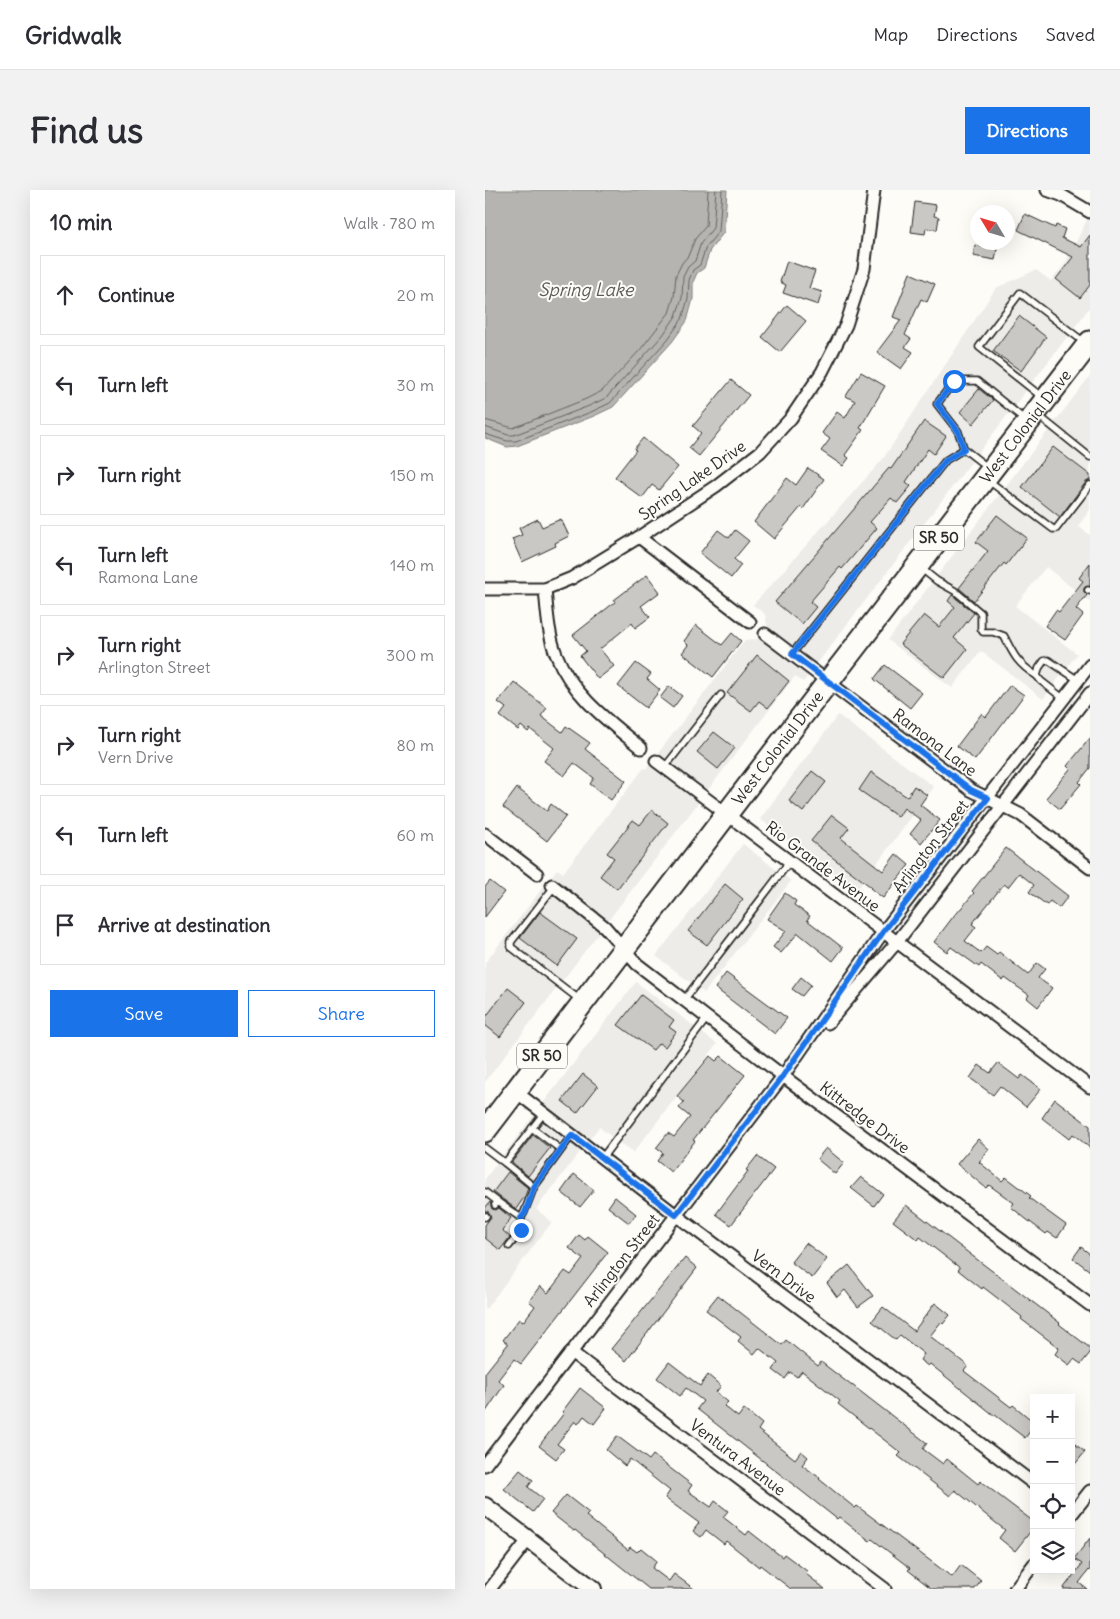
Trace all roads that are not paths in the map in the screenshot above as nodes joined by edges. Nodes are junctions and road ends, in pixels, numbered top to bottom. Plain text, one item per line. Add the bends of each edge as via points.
1 (875, 190) edge
2 (1047, 190) edge
3 (1090, 212) edge
4 (1089, 343) edge
5 (1036, 412) junction
6 (964, 449) junction
7 (1090, 457) edge
8 (988, 474) junction
9 (1090, 485) edge
10 (639, 537) junction
11 (918, 566) junction
12 (485, 589) edge
13 (545, 589) junction
14 (750, 622) dead end
15 (765, 634) dead end
16 (792, 654) junction
17 (1090, 665) edge
18 (1037, 676) junction
19 (1079, 680) junction
20 (829, 681) junction
21 (1090, 693) edge
22 (721, 695) dead end
23 (1064, 699) junction
24 (641, 748) dead end
25 (661, 764) joint
26 (988, 798) junction
27 (1003, 806) junction
28 (727, 814) junction
29 (486, 837) edge
30 (790, 862) junction
31 (1090, 868) edge
32 (537, 874) dead end
33 (553, 886) joint
34 (883, 932) junction
35 (897, 942) junction
36 (625, 949) junction
37 (684, 1000) junction
38 (583, 1003) junction
39 (707, 1018) junction
40 (783, 1076) junction
41 (1090, 1088) edge
42 (515, 1091) junction
43 (544, 1113) junction
44 (532, 1128) junction
45 (485, 1131) edge
46 (572, 1135) junction
47 (485, 1148) edge
48 (560, 1149) junction
49 (602, 1158) junction
50 (505, 1163) junction
51 (534, 1187) junction
52 (485, 1192) edge
53 (676, 1215) junction
54 (521, 1218) junction
55 (509, 1246) dead end
56 (1090, 1305) edge
57 (571, 1352) junction
58 (485, 1465) edge
59 (1030, 1481) edge
60 (1090, 1491) edge
61 (485, 1506) edge
62 (1075, 1510) edge
63 (528, 1540) junction
64 (1030, 1569) edge
65 (489, 1589) edge
66 (593, 1589) edge
67 (885, 1589) edge
68 (1015, 1589) edge

1 - 10 street, Spring Lake Drive via 864,269 846,325 822,372 796,410 760,452 716,486
2 - 3 street
4 - 5 highway, West Colonial Drive / SR 50
4 - 5 lane via 1020,293 1008,308 979,347
5 - 6 lane via 977,381 954,381 937,404 958,431
5 - 7 lane
5 - 8 highway, West Colonial Drive / SR 50
6 - 8 lane
6 - 16 lane via 946,460
8 - 9 lane via 1053,529 1057,529
8 - 11 highway, West Colonial Drive / SR 50
10 - 13 street, Spring Lake Drive via 572,578
10 - 14 street
11 - 18 lane via 981,613 983,632 1004,636 1023,668
11 - 20 highway, West Colonial Drive / SR 50
12 - 13 street, Spring Lake Drive
13 - 24 street via 548,623 556,654 572,682 596,711
15 - 16 street, Ramona Lane
16 - 20 street, Ramona Lane
17 - 19 street, Arlington Street
18 - 19 lane via 1039,668 1048,660
18 - 23 lane
19 - 23 street, Arlington Street
20 - 26 street, Ramona Lane via 971,790
20 - 28 highway, West Colonial Drive / SR 50
21 - 27 street, Arlington Street
22 - 25 lane
23 - 26 street, Arlington Street
25 - 28 street, Rio Grande Avenue
26 - 27 street, Ramona Lane
26 - 34 street, Arlington Street
27 - 31 street, Ramona Lane via 1021,815
27 - 35 street, Arlington Street
28 - 30 street, Rio Grande Avenue
28 - 36 highway, West Colonial Drive / SR 50
29 - 32 street
30 - 34 street, Rio Grande Avenue
30 - 37 lane
33 - 36 street, Kittredge Drive via 605,926
33 - 38 lane via 511,942 511,947
34 - 35 street, Rio Grande Avenue
34 - 40 street, Arlington Street
35 - 40 street, Arlington Street
35 - 41 street, Rio Grande Avenue
36 - 37 street, Kittredge Drive via 637,964
36 - 38 highway, West Colonial Drive / SR 50
37 - 39 street, Kittredge Drive
38 - 42 highway, West Colonial Drive / SR 50
39 - 40 street, Kittredge Drive
39 - 49 lane
40 - 53 street, Arlington Street
40 - 56 street, Kittredge Drive
42 - 43 street, Vern Drive
42 - 45 highway, West Colonial Drive / SR 50
43 - 44 lane
43 - 46 street, Vern Drive
44 - 48 lane
44 - 50 lane
46 - 48 lane
46 - 49 street, Vern Drive
47 - 50 lane
48 - 51 lane
49 - 53 street, Vern Drive
50 - 51 lane
51 - 54 lane
52 - 54 lane via 497,1204
53 - 57 street, Arlington Street
53 - 59 street, Vern Drive
54 - 55 lane via 521,1230
57 - 58 street, Arlington Street
57 - 67 street, Ventura Avenue
60 - 62 street
61 - 63 street
63 - 65 street
63 - 66 street
64 - 68 street

